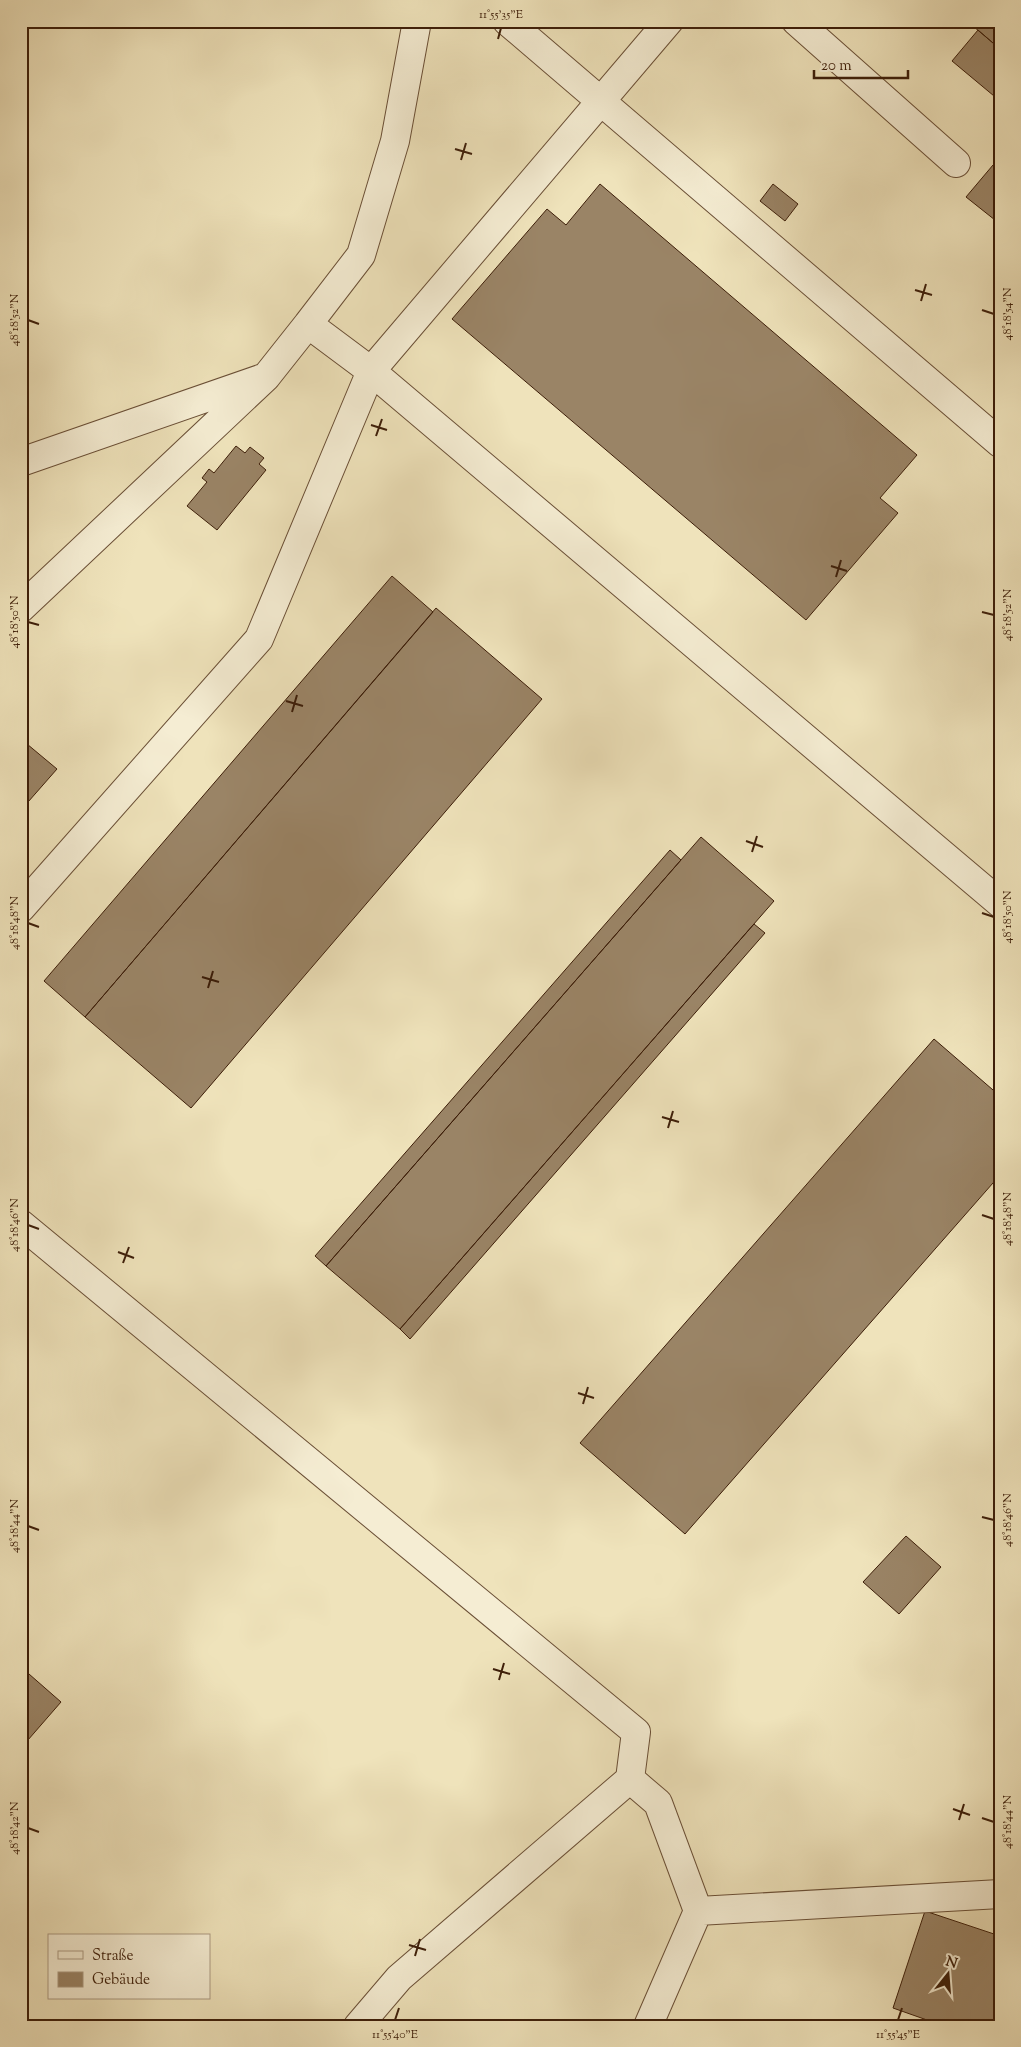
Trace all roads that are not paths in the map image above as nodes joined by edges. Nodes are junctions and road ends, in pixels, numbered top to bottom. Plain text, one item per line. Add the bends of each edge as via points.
1 (416, 21) edge
2 (507, 21) edge
3 (669, 21) edge
4 (796, 21) edge
5 (599, 102) junction
6 (956, 162) dead end
7 (308, 324) junction
8 (371, 371) junction
9 (266, 377) junction
10 (1000, 443) edge
11 (21, 462) edge
12 (21, 608) edge
13 (1000, 903) edge
14 (21, 908) edge
15 (21, 1224) edge
16 (630, 1779) junction
17 (1000, 1894) edge
18 (698, 1911) junction
19 (358, 2026) edge
20 (648, 2026) edge

1 - 7 lane via 395,141 361,255
2 - 5 lane
3 - 5 lane
4 - 6 lane
5 - 8 lane
5 - 10 lane
7 - 8 lane
7 - 9 lane
8 - 13 lane
8 - 14 lane via 259,639
9 - 11 lane
9 - 12 lane
15 - 16 lane via 636,1732
16 - 18 lane via 658,1803
16 - 19 lane via 399,1978
17 - 18 lane
18 - 20 lane

